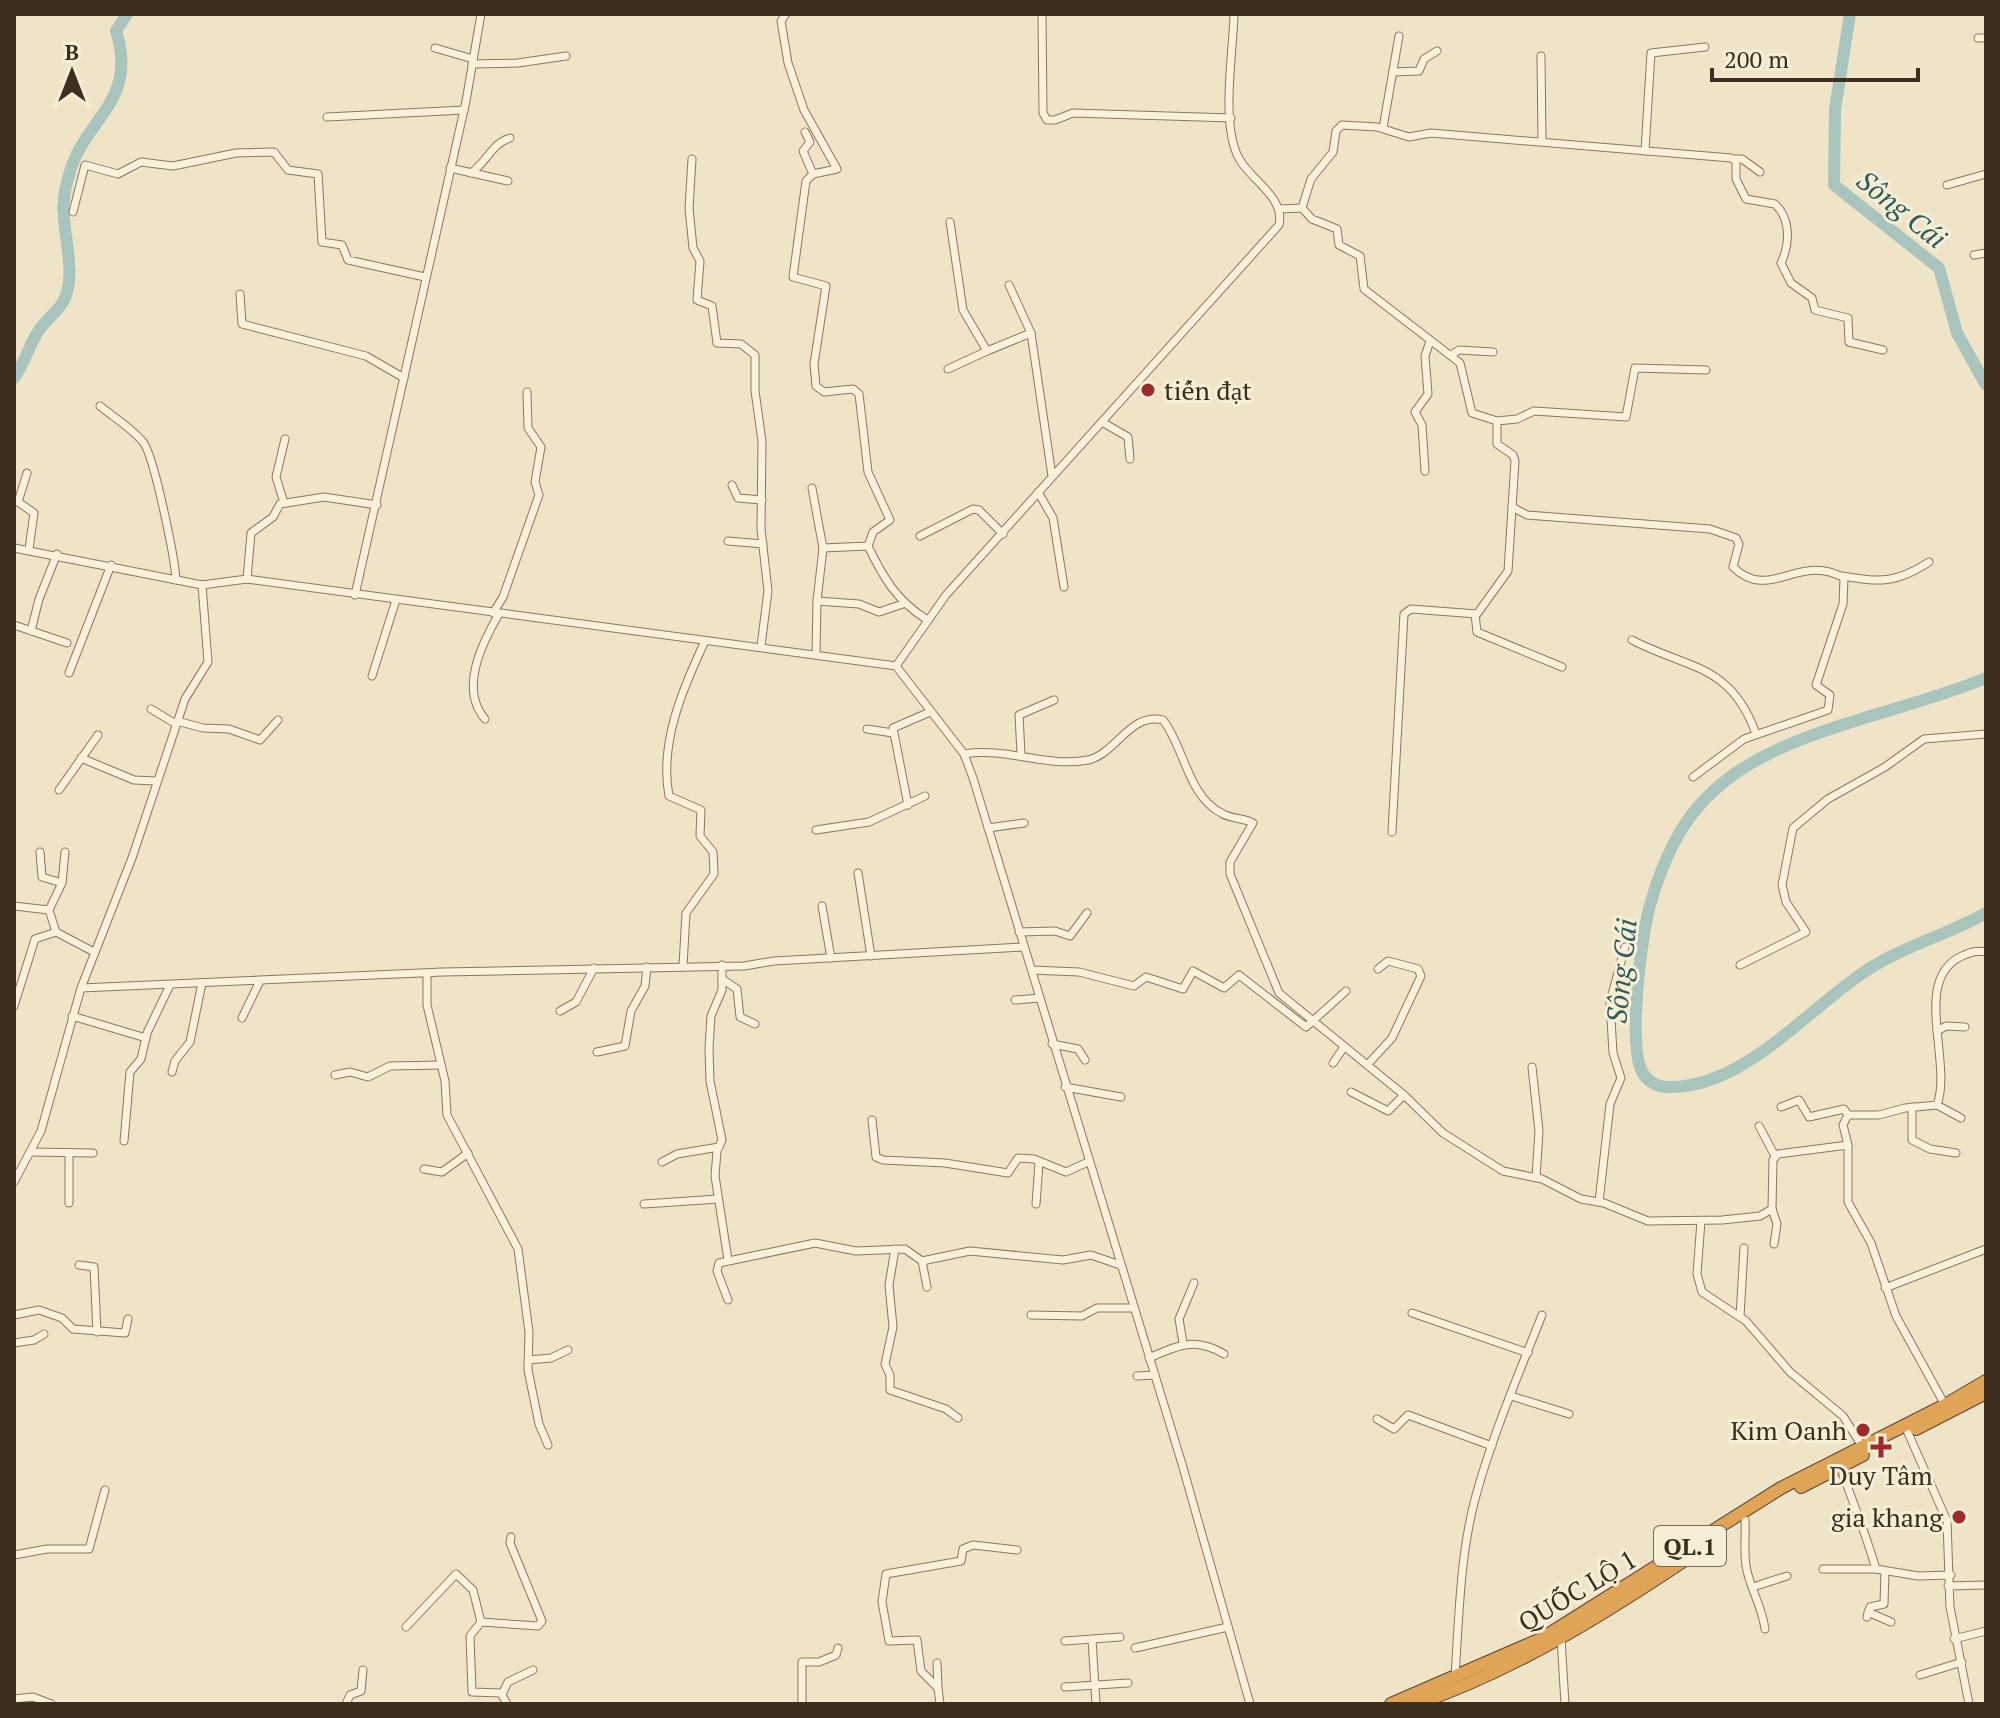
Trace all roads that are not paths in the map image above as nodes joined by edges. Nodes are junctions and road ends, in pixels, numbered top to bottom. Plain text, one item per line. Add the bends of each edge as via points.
1 (481, 14) edge
2 (786, 14) edge
3 (1042, 14) edge
4 (1234, 14) edge
5 (1399, 36) dead end
6 (1705, 47) dead end
7 (435, 48) dead end
8 (1437, 51) dead end
9 (566, 56) dead end
10 (1541, 56) dead end
11 (472, 61) junction
12 (1393, 72) junction
13 (464, 110) junction
14 (327, 117) dead end
15 (1231, 118) junction
16 (1383, 128) junction
17 (805, 132) dead end
18 (510, 138) dead end
19 (1542, 141) junction
20 (1645, 151) junction
21 (102, 159) dead end
22 (692, 159) dead end
23 (1734, 159) junction
24 (85, 165) junction
25 (450, 168) junction
26 (1760, 172) dead end
27 (471, 173) junction
28 (813, 174) junction
29 (1986, 174) edge
30 (508, 181) dead end
31 (1947, 185) dead end
32 (1302, 208) junction
33 (1279, 209) junction
34 (73, 212) dead end
35 (950, 222) dead end
36 (1986, 253) edge
37 (1974, 255) dead end
38 (425, 277) junction
39 (1009, 285) dead end
40 (240, 294) dead end
41 (1031, 333) junction
42 (1430, 341) junction
43 (1883, 350) dead end
44 (987, 351) junction
45 (1493, 352) dead end
46 (1451, 355) junction
47 (948, 369) dead end
48 (1706, 370) dead end
49 (404, 378) junction
50 (527, 392) dead end
51 (100, 406) dead end
52 (1497, 421) junction
53 (1102, 422) junction
54 (285, 439) dead end
55 (1130, 459) dead end
56 (1425, 471) dead end
57 (27, 473) dead end
58 (1052, 476) junction
59 (732, 485) dead end
60 (812, 488) dead end
61 (1038, 492) junction
62 (762, 500) junction
63 (284, 503) junction
64 (377, 505) junction
65 (1512, 507) junction
66 (1003, 534) junction
67 (920, 536) dead end
68 (728, 541) dead end
69 (763, 544) junction
70 (868, 546) junction
71 (14, 548) edge
72 (823, 548) junction
73 (29, 549) junction
74 (57, 554) junction
75 (1929, 562) dead end
76 (111, 565) junction
77 (1842, 576) junction
78 (247, 579) junction
79 (176, 580) junction
80 (206, 586) junction
81 (1064, 587) dead end
82 (355, 595) junction
83 (396, 600) junction
84 (817, 601) junction
85 (903, 604) junction
86 (496, 614) junction
87 (1475, 614) junction
88 (926, 619) junction
89 (14, 625) edge
90 (31, 631) junction
91 (1632, 640) dead end
92 (705, 641) junction
93 (67, 643) dead end
94 (761, 646) junction
95 (816, 655) junction
96 (896, 666) junction
97 (1562, 667) dead end
98 (69, 673) dead end
99 (372, 676) dead end
100 (1054, 700) dead end
101 (151, 709) dead end
102 (930, 712) junction
103 (485, 719) dead end
104 (278, 720) dead end
105 (176, 722) junction
106 (867, 729) dead end
107 (893, 733) junction
108 (1756, 734) junction
109 (1986, 734) edge
110 (98, 735) dead end
111 (964, 754) junction
112 (1021, 754) junction
113 (81, 758) junction
114 (1693, 777) dead end
115 (156, 781) junction
116 (59, 790) dead end
117 (925, 796) dead end
118 (908, 805) junction
119 (1024, 823) dead end
120 (988, 828) junction
121 (816, 830) dead end
122 (1392, 832) dead end
123 (40, 852) dead end
124 (65, 852) dead end
125 (858, 873) dead end
126 (62, 883) junction
127 (14, 906) edge
128 (822, 906) dead end
129 (49, 910) junction
130 (1087, 913) dead end
131 (56, 932) junction
132 (1019, 932) junction
133 (1024, 947) junction
134 (1625, 947) dead end
135 (94, 952) junction
136 (1986, 952) edge
137 (871, 956) junction
138 (831, 958) junction
139 (722, 965) junction
140 (1740, 965) dead end
141 (683, 966) junction
142 (647, 967) junction
143 (594, 968) junction
144 (1378, 969) dead end
145 (1032, 970) junction
146 (434, 973) junction
147 (722, 979) junction
148 (260, 981) junction
149 (202, 983) junction
150 (170, 985) junction
151 (81, 988) junction
152 (1346, 991) dead end
153 (16, 993) edge
154 (1040, 998) junction
155 (1015, 1000) dead end
156 (14, 1006) edge
157 (560, 1011) dead end
158 (72, 1016) junction
159 (242, 1018) dead end
160 (755, 1024) dead end
161 (1312, 1025) junction
162 (1965, 1027) dead end
163 (1937, 1031) junction
164 (146, 1038) junction
165 (1052, 1044) junction
166 (1343, 1049) junction
167 (597, 1052) dead end
168 (1085, 1060) dead end
169 (1333, 1063) dead end
170 (1368, 1064) junction
171 (441, 1065) junction
172 (1532, 1067) dead end
173 (172, 1072) dead end
174 (335, 1075) dead end
175 (1065, 1087) junction
176 (1351, 1092) dead end
177 (1404, 1095) junction
178 (1121, 1097) dead end
179 (1937, 1105) junction
180 (1781, 1107) dead end
181 (1912, 1107) junction
182 (1848, 1115) junction
183 (1961, 1118) dead end
184 (872, 1120) dead end
185 (1759, 1126) dead end
186 (124, 1141) dead end
187 (1848, 1145) junction
188 (719, 1147) junction
189 (31, 1152) junction
190 (69, 1153) junction
191 (93, 1153) dead end
192 (468, 1153) junction
193 (1956, 1153) dead end
194 (1775, 1156) junction
195 (662, 1162) dead end
196 (1088, 1162) junction
197 (1039, 1163) junction
198 (424, 1169) dead end
199 (1536, 1177) junction
200 (14, 1182) edge
201 (718, 1199) junction
202 (1599, 1202) junction
203 (69, 1203) dead end
204 (644, 1204) dead end
205 (1036, 1204) dead end
206 (1772, 1209) junction
207 (1701, 1221) junction
208 (1774, 1244) dead end
209 (1744, 1248) dead end
210 (895, 1249) junction
211 (1986, 1249) edge
212 (728, 1260) junction
213 (922, 1261) junction
214 (79, 1265) dead end
215 (1120, 1265) junction
216 (1194, 1283) dead end
217 (927, 1287) dead end
218 (1885, 1288) junction
219 (728, 1300) dead end
220 (1134, 1308) junction
221 (1412, 1313) dead end
222 (14, 1315) edge
223 (1031, 1315) dead end
224 (1542, 1315) dead end
225 (1740, 1317) junction
226 (128, 1319) dead end
227 (97, 1332) junction
228 (44, 1334) dead end
229 (14, 1343) edge
230 (1183, 1343) junction
231 (568, 1350) dead end
232 (1528, 1353) junction
233 (1224, 1354) dead end
234 (1149, 1358) junction
235 (533, 1360) junction
236 (1155, 1375) junction
237 (1137, 1376) dead end
238 (1986, 1381) edge
239 (1986, 1393) edge
240 (1511, 1396) junction
241 (1945, 1405) junction
242 (1569, 1414) dead end
243 (958, 1418) dead end
244 (1377, 1419) dead end
245 (1907, 1429) junction
246 (548, 1445) dead end
247 (1492, 1446) junction
248 (1862, 1446) junction
249 (1840, 1467) junction
250 (105, 1490) dead end
251 (1745, 1520) junction
252 (511, 1537) dead end
253 (1017, 1550) dead end
254 (14, 1555) edge
255 (1823, 1569) dead end
256 (1876, 1569) junction
257 (1885, 1572) junction
258 (1951, 1575) junction
259 (1787, 1576) dead end
260 (1986, 1585) edge
261 (1948, 1586) junction
262 (1753, 1587) junction
263 (481, 1622) junction
264 (1891, 1622) dead end
265 (406, 1627) dead end
266 (1228, 1627) junction
267 (1765, 1629) dead end
268 (1986, 1631) edge
269 (1120, 1637) dead end
270 (1561, 1638) junction
271 (1092, 1639) junction
272 (1954, 1639) junction
273 (1065, 1641) dead end
274 (838, 1648) dead end
275 (1135, 1648) dead end
276 (1962, 1662) junction
277 (937, 1663) dead end
278 (363, 1670) dead end
279 (533, 1670) dead end
280 (1920, 1675) dead end
281 (1454, 1679) junction
282 (1128, 1683) dead end
283 (1095, 1686) junction
284 (1065, 1687) dead end
285 (938, 1688) junction
286 (502, 1694) junction
287 (14, 1699) edge
288 (51, 1704) edge
289 (346, 1704) edge
290 (507, 1704) edge
291 (802, 1704) edge
292 (940, 1704) edge
293 (1096, 1704) edge
294 (1250, 1704) edge
295 (1391, 1704) edge
296 (1416, 1704) edge
297 (1565, 1704) edge
298 (1969, 1704) edge

1 - 11 street
2 - 28 street via 781,21 791,72 808,119 837,165 833,172
3 - 15 street via 1047,120 1073,113
4 - 15 street
5 - 12 street
6 - 20 street via 1651,53
7 - 11 street
8 - 12 street via 1424,59 1419,71
9 - 11 street via 518,63
10 - 19 street
11 - 13 street
12 - 16 street
13 - 14 street
13 - 25 street
15 - 33 street via 1241,164
16 - 19 street via 1405,137 1431,133
16 - 32 street via 1339,126 1333,152 1311,179
17 - 28 street via 810,142 803,151
18 - 27 street via 494,146
19 - 20 street
20 - 23 street
21 - 24 street
22 - 62 street via 689,208 693,248 700,261 697,300 713,308 717,343 741,344 755,355
23 - 26 street
23 - 43 street via 1746,199 1775,204 1784,216 1786,252 1781,263 1791,283 1812,298 1815,310 1848,318 1849,342
24 - 34 street
24 - 38 street via 118,174 141,162 173,166 236,153 274,152 288,170 318,174 322,242 342,245 348,260
25 - 27 street
25 - 38 street
27 - 30 street
28 - 70 street via 805,184 792,274 831,287 815,380 824,392 853,389 860,397 865,458 890,520 873,532
29 - 31 street
32 - 33 street
32 - 42 street via 1312,219 1337,229 1339,245 1360,256 1364,289
33 - 53 street via 1279,225
35 - 44 street via 963,310
36 - 37 street
38 - 49 street
39 - 41 street
40 - 49 street via 242,324 366,356
41 - 44 street
41 - 58 street
42 - 46 street
42 - 56 street via 1425,356 1428,394 1415,412 1422,425
44 - 47 street
45 - 46 street via 1459,350
46 - 52 street via 1465,375 1472,413
48 - 52 street via 1635,368 1626,417 1534,411
49 - 64 street
50 - 86 street via 528,428 541,447 538,499
51 - 79 street via 148,448 174,551
52 - 65 street via 1497,444 1515,461
53 - 55 street via 1128,437
53 - 58 street
54 - 63 street via 276,477
57 - 73 street via 18,502 34,511
58 - 61 street
59 - 62 street via 738,498
60 - 72 street
61 - 66 street
61 - 81 street via 1054,523
62 - 69 street
63 - 64 street via 337,497
63 - 78 street via 251,533
64 - 82 street
65 - 77 street via 1527,515 1724,532 1738,540 1734,569 1753,580 1776,580 1813,568
65 - 87 street via 1507,575
66 - 67 street via 973,509
66 - 88 street
68 - 69 street
69 - 94 street via 768,591
70 - 72 street
70 - 85 street
71 - 73 street
72 - 84 street
73 - 74 street
74 - 76 street
74 - 90 street
75 - 77 street via 1878,582
76 - 79 street
76 - 98 street
77 - 108 street via 1844,602 1816,685 1830,695 1829,709
78 - 80 street
78 - 82 street
79 - 80 street
80 - 105 street via 208,662
82 - 83 street
83 - 86 street
83 - 99 street
84 - 85 street via 859,604 879,612
84 - 95 street
85 - 88 street
86 - 92 street
86 - 103 street via 476,658 476,707
87 - 97 street via 1477,632
87 - 122 street via 1411,609 1404,614
88 - 96 street
89 - 90 street
90 - 93 street
91 - 108 street via 1711,672 1741,700
92 - 94 street
92 - 141 street via 683,687 670,749 669,796 701,810 701,839 714,855 713,879 686,913
94 - 95 street
95 - 96 street
96 - 102 street
100 - 112 street via 1019,715
101 - 105 street
102 - 107 street via 897,724
102 - 111 street
104 - 105 street via 260,740 229,729
105 - 115 street
106 - 107 street
107 - 118 street
108 - 114 street
109 - 140 street via 1924,739 1800,820 1790,836 1782,885 1786,902 1806,932
110 - 113 street
111 - 112 street
111 - 120 street
112 - 161 street via 1085,760 1140,722 1163,720 1188,773 1213,807 1252,822 1230,862 1230,874 1275,987
113 - 115 street via 134,780
113 - 116 street
115 - 135 street
117 - 118 street
118 - 121 street via 869,822
119 - 120 street
120 - 132 street
123 - 126 street via 42,877
124 - 126 street
125 - 137 street
126 - 129 street
127 - 129 street
128 - 138 street
129 - 131 street
130 - 132 street via 1070,936
131 - 135 street
131 - 153 street via 35,939
132 - 133 street
133 - 137 street
133 - 145 street
134 - 202 street via 1610,1002 1613,1053 1621,1078 1610,1104
135 - 151 street
136 - 163 street via 1971,952 1942,971
137 - 138 street
138 - 139 street
139 - 141 street
139 - 147 street
141 - 142 street
142 - 143 street
142 - 167 street via 645,986 630,1013 625,1046
143 - 146 street
143 - 157 street via 576,1002
144 - 170 street via 1392,961 1418,969 1421,976 1392,1038
145 - 154 street
145 - 161 street via 1079,972 1134,986 1146,977 1183,989 1193,971 1224,988 1239,975 1303,1026
146 - 148 street
146 - 171 street via 427,1005
147 - 160 street via 737,989 740,1017
147 - 188 street via 709,1048
148 - 149 street
148 - 159 street
149 - 150 street
149 - 173 street via 190,1042
150 - 151 street
150 - 164 street
151 - 158 street
152 - 161 street
153 - 156 street
154 - 155 street
154 - 165 street
158 - 164 street
158 - 189 street
161 - 166 street
162 - 163 street
163 - 179 street via 1942,1060
164 - 186 street via 141,1059 130,1072
165 - 168 street via 1078,1049
165 - 175 street
166 - 169 street
166 - 170 street
170 - 177 street
171 - 174 street via 390,1066 368,1077
171 - 192 street via 447,1115
172 - 199 street via 1539,1131
175 - 178 street
175 - 196 street
176 - 177 street via 1388,1111
177 - 199 street via 1443,1133 1503,1171
179 - 181 street
179 - 183 street
180 - 182 street via 1799,1100 1808,1117 1844,1109
181 - 182 street
181 - 193 street via 1912,1140
182 - 187 street via 1843,1125
184 - 197 street via 879,1159 1008,1173 1016,1159
185 - 194 street
187 - 194 street
187 - 218 street via 1847,1198 1871,1243
188 - 195 street
188 - 201 street
189 - 190 street
189 - 200 street
190 - 191 street
190 - 203 street
192 - 198 street via 442,1172
192 - 235 street via 518,1249
194 - 206 street
196 - 197 street via 1066,1172
196 - 215 street
197 - 205 street
199 - 202 street
201 - 204 street
201 - 212 street
202 - 207 street via 1648,1221
206 - 207 street via 1753,1217
206 - 208 street via 1777,1224
207 - 225 street via 1699,1286
209 - 225 street
210 - 212 street via 856,1251 815,1243
210 - 213 street via 909,1250
210 - 243 street via 889,1285 893,1327 885,1364 890,1390
211 - 218 street
212 - 219 street via 717,1268
213 - 215 street via 970,1251 1063,1260 1091,1255
213 - 217 street
214 - 227 street via 94,1267
215 - 220 street
216 - 230 street via 1180,1313
218 - 241 street
220 - 223 street via 1097,1308 1082,1316
220 - 234 street
221 - 232 street
222 - 227 street via 39,1310 62,1318 70,1328
224 - 232 street
225 - 248 street via 1790,1372 1843,1416
226 - 227 street via 125,1333
228 - 229 street
230 - 233 street via 1206,1344
230 - 234 street
231 - 235 street
232 - 240 street
234 - 236 street
235 - 246 street via 539,1424
236 - 237 street
236 - 266 street
238 - 241 highway, QUỐC LỘ 1 / QL.1
239 - 245 highway, QUỐC LỘ 1 / QL.1
240 - 242 street
240 - 247 street
241 - 245 highway, QUỐC LỘ 1 / QL.1
244 - 247 street via 1394,1429 1408,1415
245 - 248 highway, QUỐC LỘ 1 / QL.1
245 - 249 highway, QUỐC LỘ 1 / QL.1
245 - 258 street via 1947,1521
247 - 281 street via 1469,1529
248 - 281 highway, QUỐC LỘ 1 / QL.1 via 1759,1501 1571,1622
249 - 251 highway, QUỐC LỘ 1 / QL.1
249 - 256 street
250 - 254 street via 89,1549
251 - 262 street via 1746,1568
251 - 270 highway, QUỐC LỘ 1 / QL.1
252 - 263 street via 542,1621 538,1626
253 - 285 street via 973,1545 963,1549 961,1561 886,1574 882,1602 889,1641 917,1640 921,1671
255 - 256 street
256 - 257 street
257 - 258 street
257 - 264 street via 1884,1604 1870,1607 1868,1615
258 - 261 street
259 - 262 street
260 - 261 street
261 - 272 street
262 - 267 street
263 - 265 street via 473,1590 456,1574
263 - 286 street via 470,1636 472,1692
266 - 275 street
266 - 294 street
268 - 272 street
269 - 271 street
270 - 296 highway, QUỐC LỘ 1 / QL.1
270 - 297 street
271 - 273 street
271 - 283 street
272 - 276 street
274 - 291 street via 836,1655 819,1662 802,1662
276 - 280 street
276 - 298 street
277 - 285 street
278 - 289 street via 361,1691 348,1696
279 - 286 street via 508,1682
281 - 295 highway, QUỐC LỘ 1 / QL.1
282 - 283 street
283 - 284 street
283 - 293 street
285 - 292 street
286 - 290 street
287 - 288 street via 33,1697

